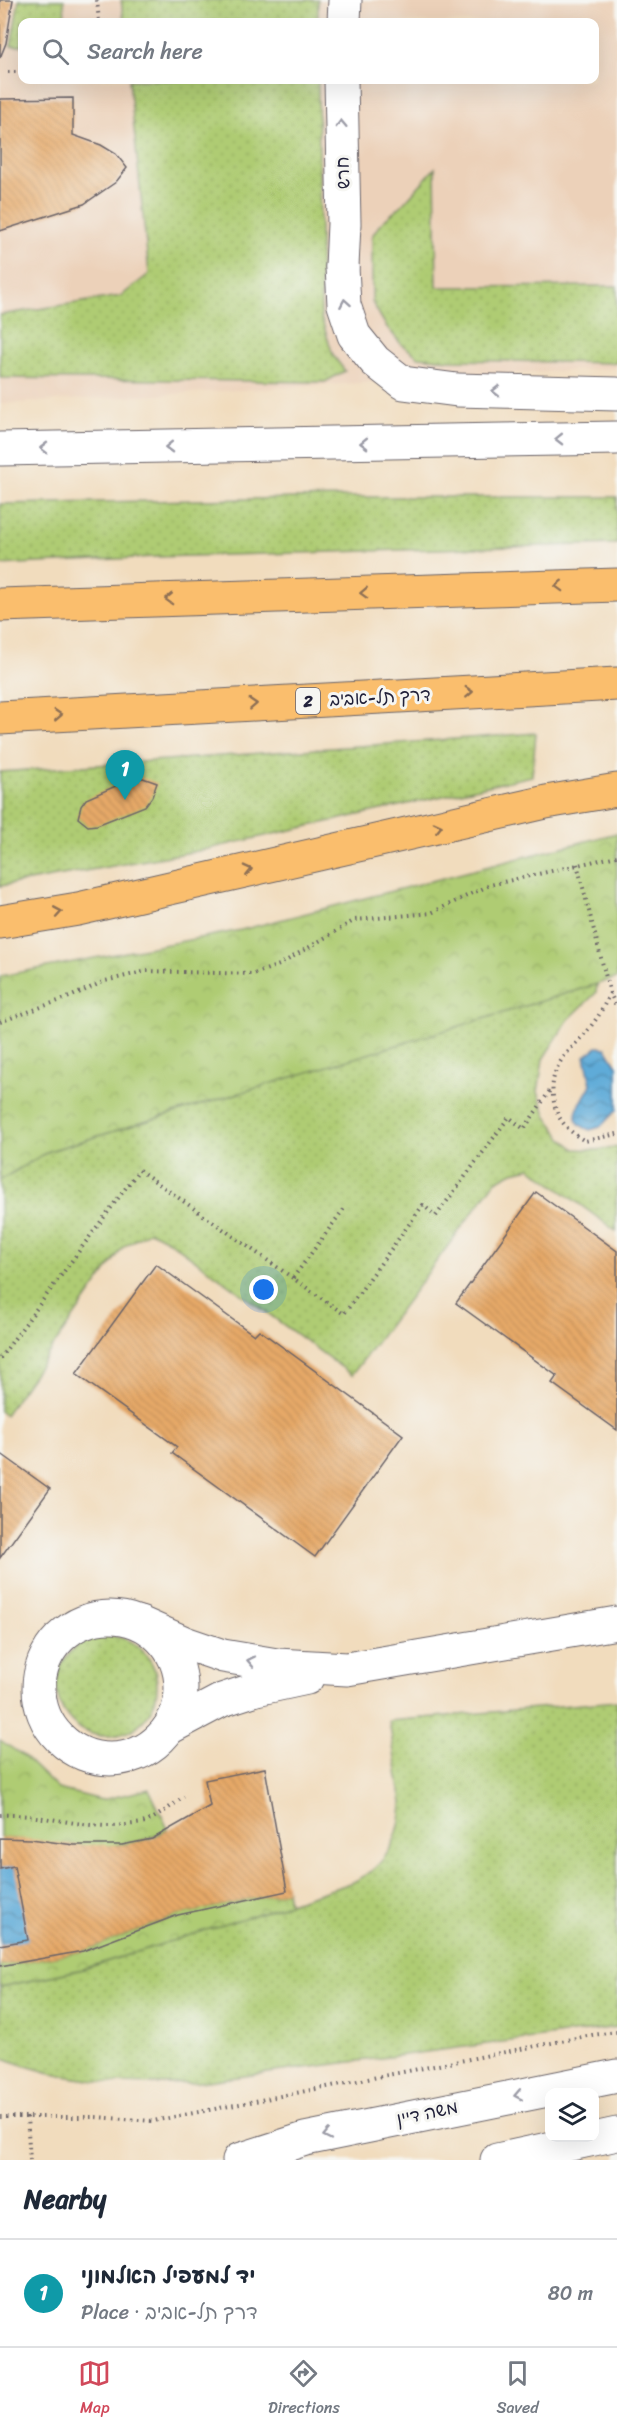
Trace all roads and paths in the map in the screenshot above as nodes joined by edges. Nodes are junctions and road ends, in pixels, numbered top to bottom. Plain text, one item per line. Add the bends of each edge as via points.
1 (97, 0) edge
2 (345, 0) edge
3 (99, 18) edge
4 (344, 18) edge
5 (8, 72) dead end
6 (18, 72) edge
7 (341, 84) edge
8 (617, 394) edge
9 (617, 438) edge
10 (0, 448) edge
11 (617, 585) edge
12 (0, 605) edge
13 (617, 684) edge
14 (0, 718) edge
15 (617, 790) edge
16 (617, 856) edge
17 (577, 864) junction
18 (0, 922) edge
19 (610, 993) junction
20 (617, 1008) edge
21 (0, 1022) edge
22 (551, 1089) junction
23 (617, 1134) edge
24 (346, 1206) dead end
25 (293, 1278) junction
26 (0, 1358) edge
27 (141, 1623) junction
28 (617, 1623) edge
29 (339, 1669) junction
30 (169, 1728) junction
31 (184, 1797) dead end
32 (0, 1815) edge
33 (617, 2032) edge
34 (617, 2076) edge
35 (0, 2117) edge
36 (27, 2117) junction
37 (617, 2134) edge
38 (30, 2160) edge
39 (239, 2160) edge
40 (497, 2160) edge

1 - 3 path
2 - 4 street
5 - 6 path
8 -> 7 street, חרש via 457,390 403,383 375,361 354,334 344,305
9 -> 10 street
11 -> 12 highway
14 -> 13 highway, דרך תל-אביב / 2
18 -> 15 highway via 78,909 546,802
16 - 17 path
17 - 19 path
17 - 21 path via 490,885 431,913 356,920 279,965 254,974 147,971 105,981
19 - 20 path
19 - 22 path via 594,1023 566,1054
22 - 23 path via 557,1114 572,1133 585,1141
22 - 25 path via 524,1129 509,1117 436,1216 423,1205 344,1314
24 - 25 path
25 - 26 path via 139,1170
29 -> 27 street via 223,1656
27 - 30 street via 166,1644 177,1665 180,1698
27 - 30 street via 109,1616 87,1619 66,1630 50,1647 41,1667 38,1688 42,1710 53,1731 69,1747 100,1758 122,1759 143,1751
28 - 29 street
29 - 30 street via 239,1694
31 - 32 path via 145,1822 112,1827
33 - 36 path via 153,2121
34 -> 39 street, משה דיין via 305,2139
35 - 36 path
36 - 38 path
37 - 40 street

